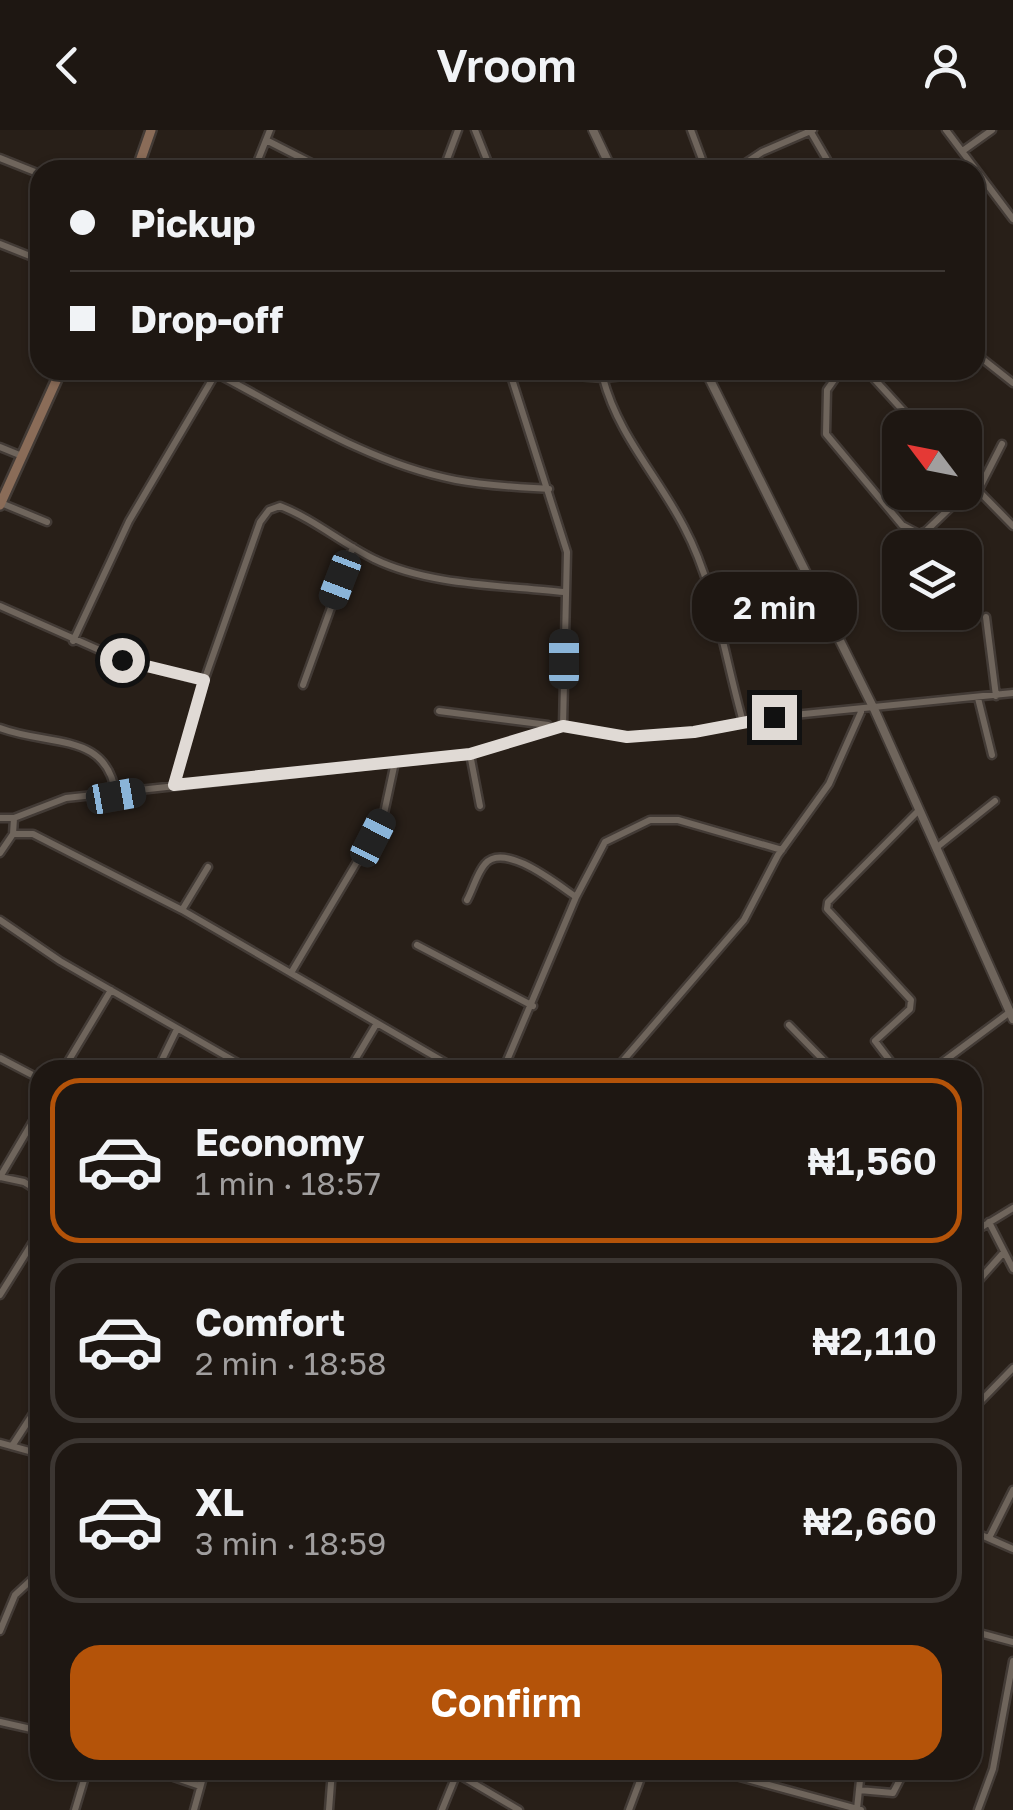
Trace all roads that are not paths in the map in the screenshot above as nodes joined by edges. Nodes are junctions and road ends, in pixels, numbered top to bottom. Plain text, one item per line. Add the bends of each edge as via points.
1 (151, 130) edge
2 (270, 130) edge
3 (458, 130) edge
4 (476, 130) edge
5 (593, 130) edge
6 (692, 130) edge
7 (946, 130) edge
8 (992, 130) edge
9 (812, 132) edge
10 (266, 140) junction
11 (964, 150) junction
12 (0, 158) edge
13 (140, 160) edge
14 (258, 160) edge
15 (305, 160) edge
16 (447, 160) edge
17 (487, 160) edge
18 (607, 160) edge
19 (702, 160) edge
20 (750, 160) edge
21 (828, 160) edge
22 (971, 160) edge
23 (30, 170) edge
24 (985, 180) edge
25 (1013, 219) edge
26 (0, 244) edge
27 (30, 256) edge
28 (985, 361) edge
29 (56, 380) edge
30 (208, 380) edge
31 (227, 380) edge
32 (512, 380) edge
33 (604, 380) edge
34 (711, 380) edge
35 (834, 380) edge
36 (875, 380) edge
37 (1013, 383) edge
38 (903, 410) edge
39 (1002, 444) dead end
40 (0, 447) edge
41 (22, 456) junction
42 (982, 478) edge
43 (549, 489) junction
44 (982, 494) edge
45 (882, 500) edge
46 (1, 504) edge
47 (890, 510) edge
48 (950, 510) edge
49 (47, 522) dead end
50 (1013, 526) edge
51 (353, 547) junction
52 (564, 592) junction
53 (0, 606) edge
54 (986, 617) dead end
55 (72, 642) junction
56 (204, 680) junction
57 (303, 685) dead end
58 (1013, 694) edge
59 (996, 696) junction
60 (978, 698) junction
61 (439, 711) dead end
62 (874, 711) junction
63 (861, 712) junction
64 (509, 722) junction
65 (743, 722) junction
66 (548, 725) dead end
67 (563, 726) junction
68 (0, 728) edge
69 (506, 741) junction
70 (470, 754) junction
71 (992, 754) dead end
72 (396, 762) junction
73 (174, 785) junction
74 (116, 796) junction
75 (995, 801) dead end
76 (480, 806) dead end
77 (919, 810) junction
78 (0, 818) edge
79 (14, 818) junction
80 (13, 834) junction
81 (936, 848) junction
82 (782, 850) junction
83 (0, 853) edge
84 (208, 867) dead end
85 (576, 897) junction
86 (468, 900) dead end
87 (182, 910) junction
88 (0, 920) edge
89 (417, 945) dead end
90 (291, 973) junction
91 (110, 990) junction
92 (533, 1006) junction
93 (1011, 1016) edge
94 (377, 1023) junction
95 (789, 1025) dead end
96 (176, 1029) junction
97 (0, 1058) edge
98 (69, 1060) edge
99 (162, 1060) edge
100 (232, 1060) edge
101 (356, 1060) edge
102 (441, 1060) edge
103 (508, 1060) edge
104 (624, 1060) edge
105 (823, 1060) edge
106 (889, 1060) edge
107 (947, 1060) edge
108 (30, 1074) edge
109 (30, 1126) edge
110 (0, 1177) edge
111 (30, 1186) edge
112 (1013, 1208) edge
113 (989, 1222) junction
114 (982, 1227) edge
115 (30, 1248) edge
116 (1004, 1252) junction
117 (1013, 1268) edge
118 (982, 1277) edge
119 (0, 1294) edge
120 (1013, 1368) edge
121 (982, 1400) edge
122 (30, 1418) edge
123 (0, 1443) edge
124 (12, 1446) junction
125 (30, 1451) edge
126 (1013, 1490) edge
127 (982, 1536) edge
128 (989, 1538) junction
129 (1013, 1549) edge
130 (30, 1581) edge
131 (0, 1631) edge
132 (982, 1634) edge
133 (1013, 1642) edge
134 (1013, 1661) edge
135 (0, 1722) edge
136 (30, 1730) edge
137 (84, 1780) edge
138 (182, 1780) edge
139 (202, 1780) edge
140 (332, 1780) edge
141 (451, 1780) edge
142 (468, 1780) edge
143 (640, 1780) edge
144 (748, 1780) edge
145 (860, 1780) edge
146 (900, 1780) edge
147 (200, 1786) junction
148 (859, 1790) junction
149 (75, 1810) edge
150 (194, 1810) edge
151 (330, 1810) edge
152 (442, 1810) edge
153 (519, 1810) edge
154 (629, 1810) edge
155 (859, 1810) edge
156 (978, 1810) edge

1 - 13 main road
2 - 10 street
3 - 16 street
4 - 17 street
5 - 18 street
6 - 19 street
7 - 11 street
8 - 11 street
9 - 20 street
9 - 21 street
10 - 14 street
10 - 15 street
11 - 22 street
12 - 23 street
24 - 25 street
26 - 27 street
28 - 37 street
29 - 41 main road
30 - 55 street via 129,521
31 - 43 street via 314,428 404,464 454,480
32 - 43 street
33 - 65 street via 627,439 686,530
34 - 62 street
35 - 45 street via 827,390 826,434
36 - 38 street
39 - 42 street
40 - 41 street
41 - 46 main road
43 - 52 street via 567,552
44 - 50 street
46 - 49 street
47 - 48 street via 919,534
51 - 52 street via 377,561 438,577
51 - 56 street via 302,515 280,506 269,510
51 - 57 street
52 - 67 street
53 - 55 street
54 - 59 street
55 - 56 street
56 - 73 street
58 - 59 street
59 - 60 street
60 - 62 street
60 - 71 street
61 - 64 street
62 - 63 street
62 - 77 street
63 - 65 street
63 - 82 street via 829,784
64 - 66 street
64 - 69 street
65 - 67 street via 627,737
67 - 69 street
68 - 74 street via 99,754 113,769
69 - 70 street
70 - 72 street
70 - 76 street
72 - 73 street
72 - 90 street via 383,818
73 - 74 street
74 - 79 street via 66,798
75 - 81 street
77 - 81 street
77 - 106 street via 828,902 828,910 910,1000 910,1010 874,1041
78 - 79 street
79 - 80 street
80 - 83 street
80 - 87 street via 33,834
81 - 93 street
82 - 85 street via 689,822 650,820 605,842
82 - 104 street via 744,920
84 - 87 street
85 - 86 street via 516,859 494,858 485,863
85 - 92 street
87 - 90 street
88 - 91 street
89 - 92 street
90 - 94 street
91 - 96 street
91 - 98 street
92 - 103 street
93 - 107 street
94 - 101 street
94 - 102 street
95 - 105 street
96 - 99 street
96 - 100 street
97 - 108 street
109 - 110 street
110 - 111 street
112 - 113 street
113 - 114 street
113 - 116 street
115 - 119 street
116 - 117 street
116 - 118 street
120 - 121 street
122 - 124 street
123 - 124 street
124 - 125 street
126 - 128 street
127 - 128 street
128 - 129 street
130 - 131 street via 15,1595
132 - 133 street
134 - 156 street via 993,1769
135 - 136 street
137 - 149 street
138 - 147 street
139 - 147 street
140 - 151 street
141 - 152 street
142 - 153 street
143 - 154 street
144 - 155 street
145 - 148 street
146 - 148 street via 893,1793
147 - 150 street
148 - 155 street

